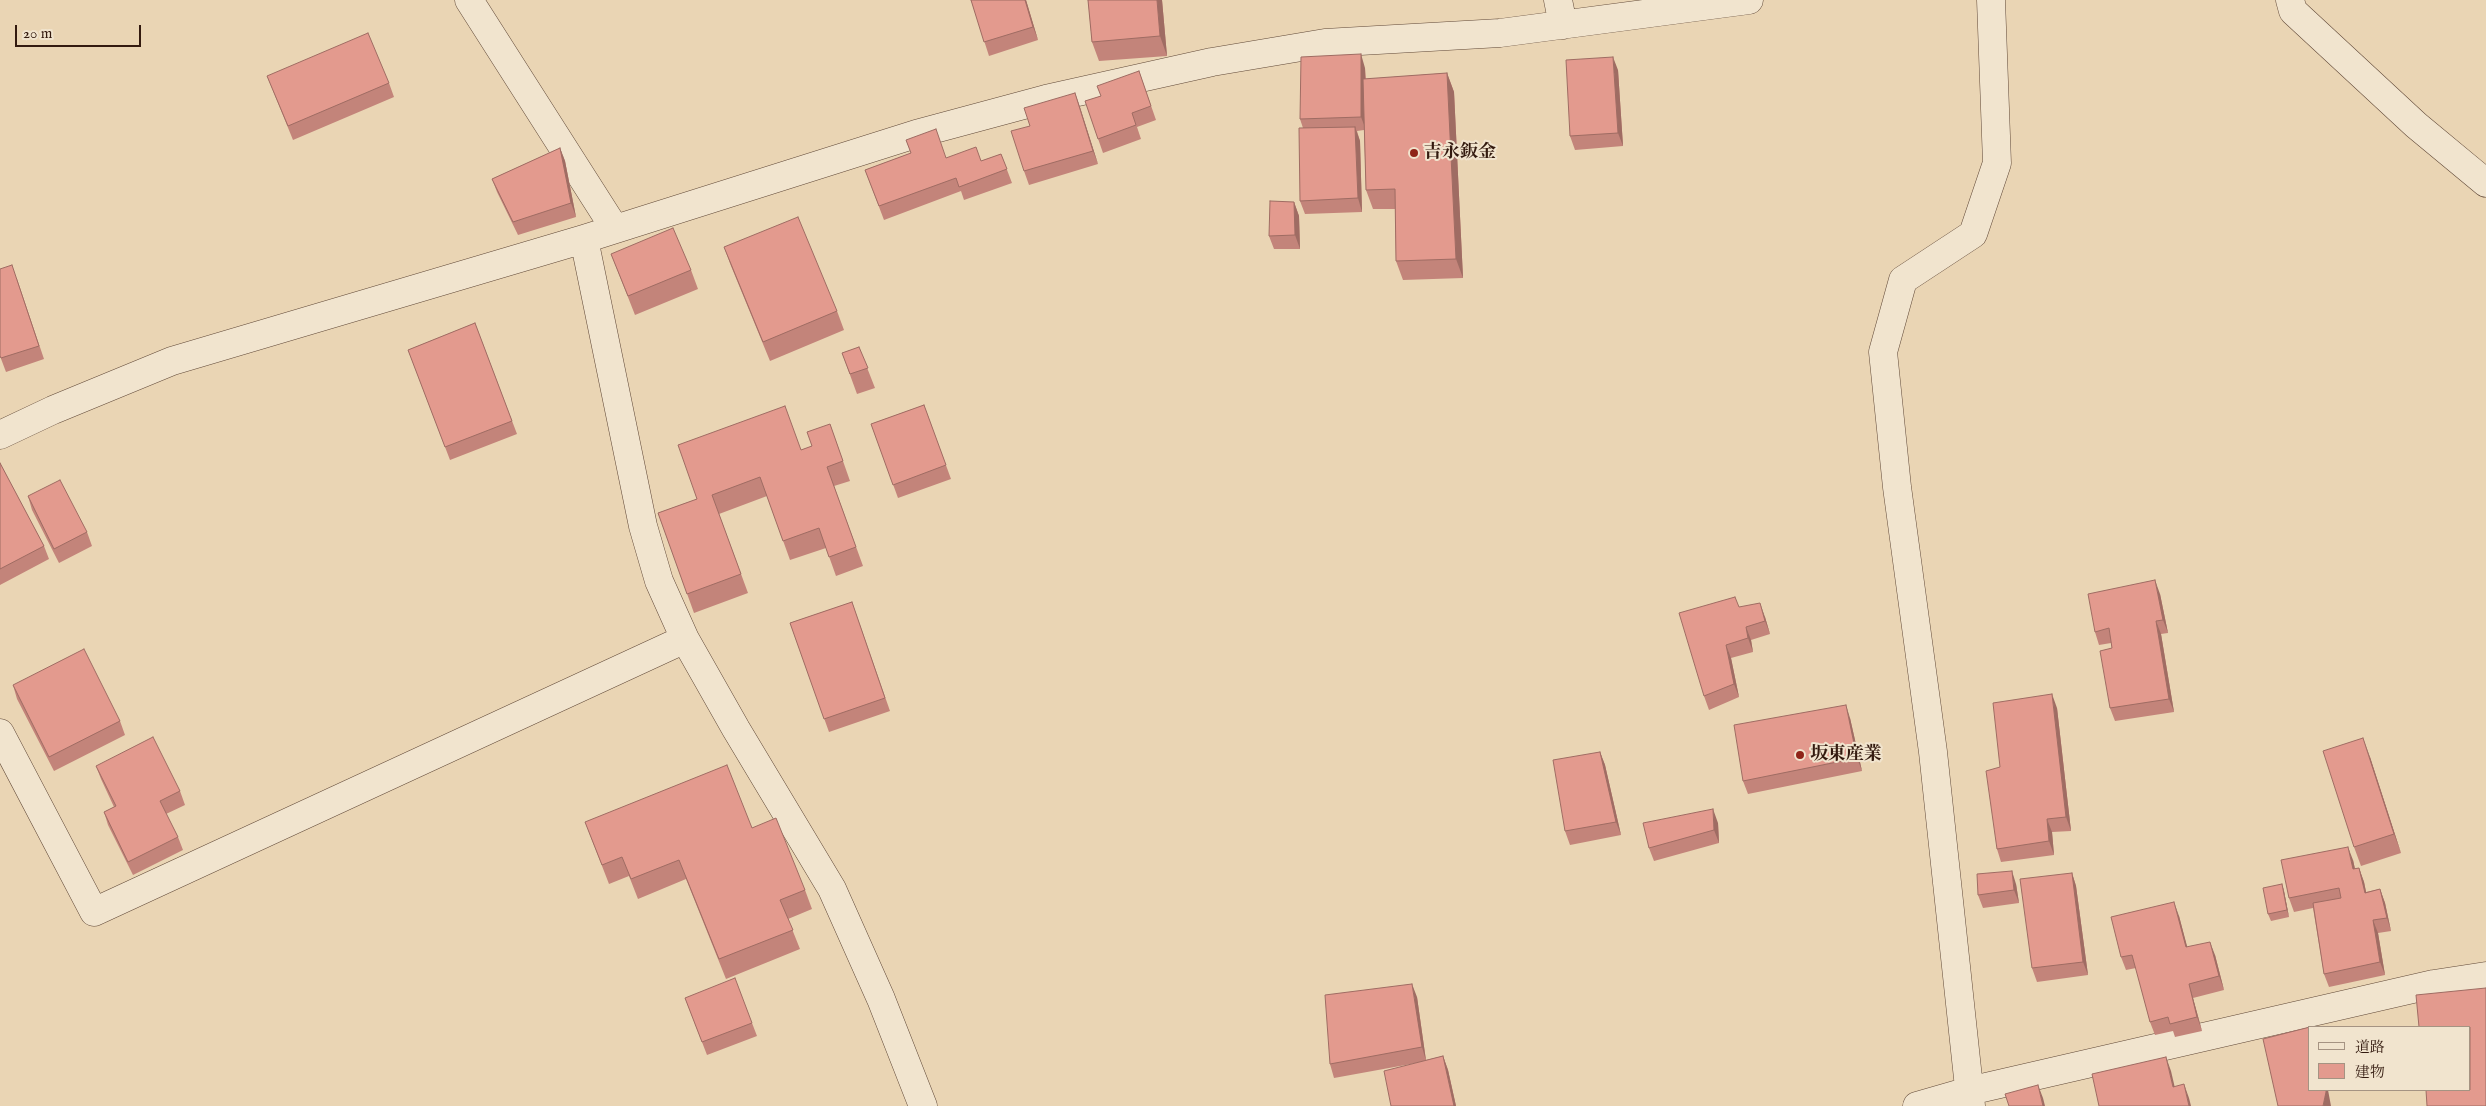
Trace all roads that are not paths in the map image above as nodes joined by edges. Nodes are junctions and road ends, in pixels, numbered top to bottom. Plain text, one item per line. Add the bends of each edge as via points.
1 (469, 0) edge
2 (1749, 0) edge
3 (1991, 0) edge
4 (2290, 0) edge
5 (1560, 12) edge
6 (2486, 184) edge
7 (615, 229) junction
8 (584, 239) junction
9 (0, 435) edge
10 (686, 639) junction
11 (0, 733) edge
12 (2486, 976) edge
13 (1970, 1098) edge
14 (923, 1106) edge
15 (1917, 1106) edge

1 - 7 street
2 - 5 street
3 - 13 street via 1997,163 1974,234 1903,280 1883,352 1897,487 1933,752
4 - 6 street via 2293,12 2416,125
5 - 7 street via 1500,33 1325,43 1212,62 1046,99 916,134
7 - 8 street
8 - 9 street via 172,361
8 - 10 street via 643,526 659,581
10 - 11 street via 94,912
10 - 14 street via 832,889 881,999
12 - 13 street via 2434,984
13 - 15 street

